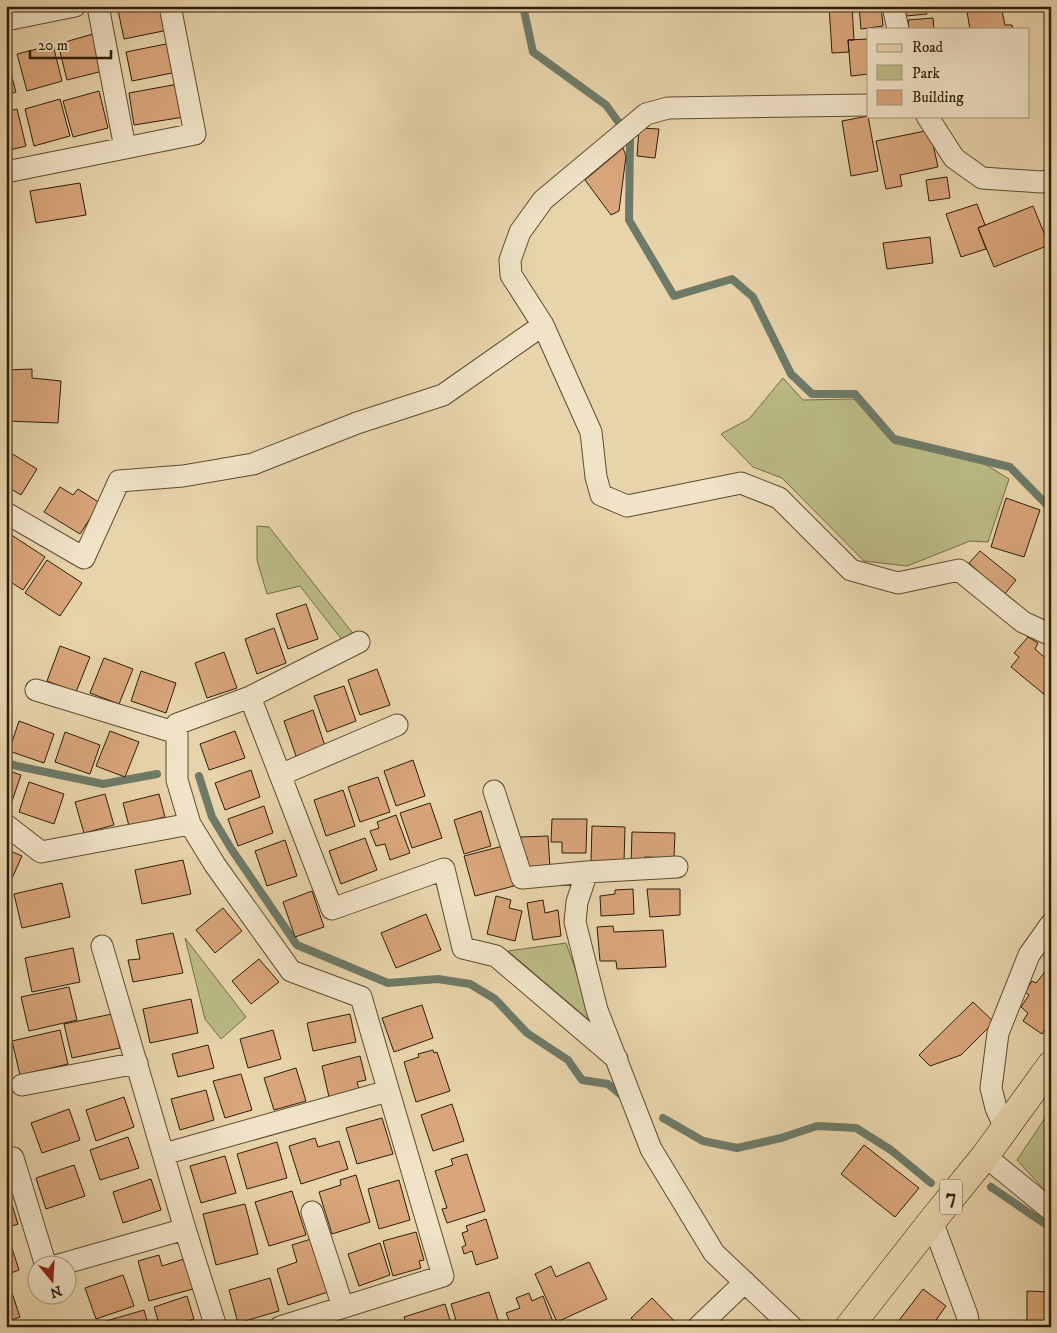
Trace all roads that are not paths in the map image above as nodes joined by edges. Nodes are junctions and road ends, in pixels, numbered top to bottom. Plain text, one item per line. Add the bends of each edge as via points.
1 (75, 6) edge
2 (98, 6) edge
3 (170, 6) edge
4 (893, 6) edge
5 (6, 20) edge
6 (898, 28) edge
7 (867, 105) edge
8 (928, 118) edge
9 (124, 148) junction
10 (6, 172) edge
11 (1051, 180) edge
12 (543, 325) junction
13 (6, 513) edge
14 (1051, 635) edge
15 (359, 642) dead end
16 (36, 690) dead end
17 (250, 696) junction
18 (397, 725) dead end
19 (177, 733) junction
20 (280, 775) junction
21 (494, 791) dead end
22 (190, 824) junction
23 (6, 825) edge
24 (677, 867) dead end
25 (587, 872) junction
26 (1051, 924) edge
27 (102, 946) dead end
28 (616, 1059) junction
29 (137, 1063) junction
30 (1051, 1065) edge
31 (22, 1084) dead end
32 (388, 1091) junction
33 (1005, 1128) junction
34 (164, 1154) junction
35 (985, 1156) junction
36 (13, 1158) dead end
37 (1051, 1210) edge
38 (312, 1212) dead end
39 (932, 1220) junction
40 (186, 1229) junction
41 (43, 1256) edge
42 (78, 1260) edge
43 (745, 1282) junction
44 (344, 1307) junction
45 (216, 1327) edge
46 (280, 1327) edge
47 (698, 1327) edge
48 (792, 1327) edge
49 (849, 1327) edge
50 (969, 1327) edge

1 - 5 street
2 - 9 street
3 - 9 street via 195,134
4 - 6 street
7 - 12 street via 668,108 646,114 543,200 520,232 510,260 511,275
8 - 11 street via 954,158 982,178
9 - 10 street
12 - 13 street via 443,395 357,423 254,464 183,476 119,481 84,558
12 - 14 street via 591,432 601,495 627,506 741,482 779,498 851,570 898,583 959,570 1023,622
15 - 17 street
16 - 19 street
17 - 19 street via 177,724
17 - 20 street
18 - 20 street
19 - 22 street via 177,780
20 - 28 street via 332,909 444,868 463,948 496,956
21 - 25 street via 522,878
22 - 23 street via 41,852
22 - 32 street via 215,865 291,971 361,997
24 - 25 street
25 - 28 street via 577,902 575,922 597,1010
26 - 33 street via 1029,955 998,1033 992,1088
27 - 29 street
28 - 43 street via 651,1149 714,1253
29 - 31 street
29 - 34 street
30 - 33 main road, 7
32 - 34 street
32 - 44 street via 443,1276
33 - 35 main road, 7
34 - 40 street
35 - 37 street
35 - 39 main road, 7
36 - 41 street
38 - 44 street
39 - 49 main road, 7
39 - 50 street
40 - 42 street
40 - 45 street
43 - 47 street
43 - 48 street
44 - 46 street

